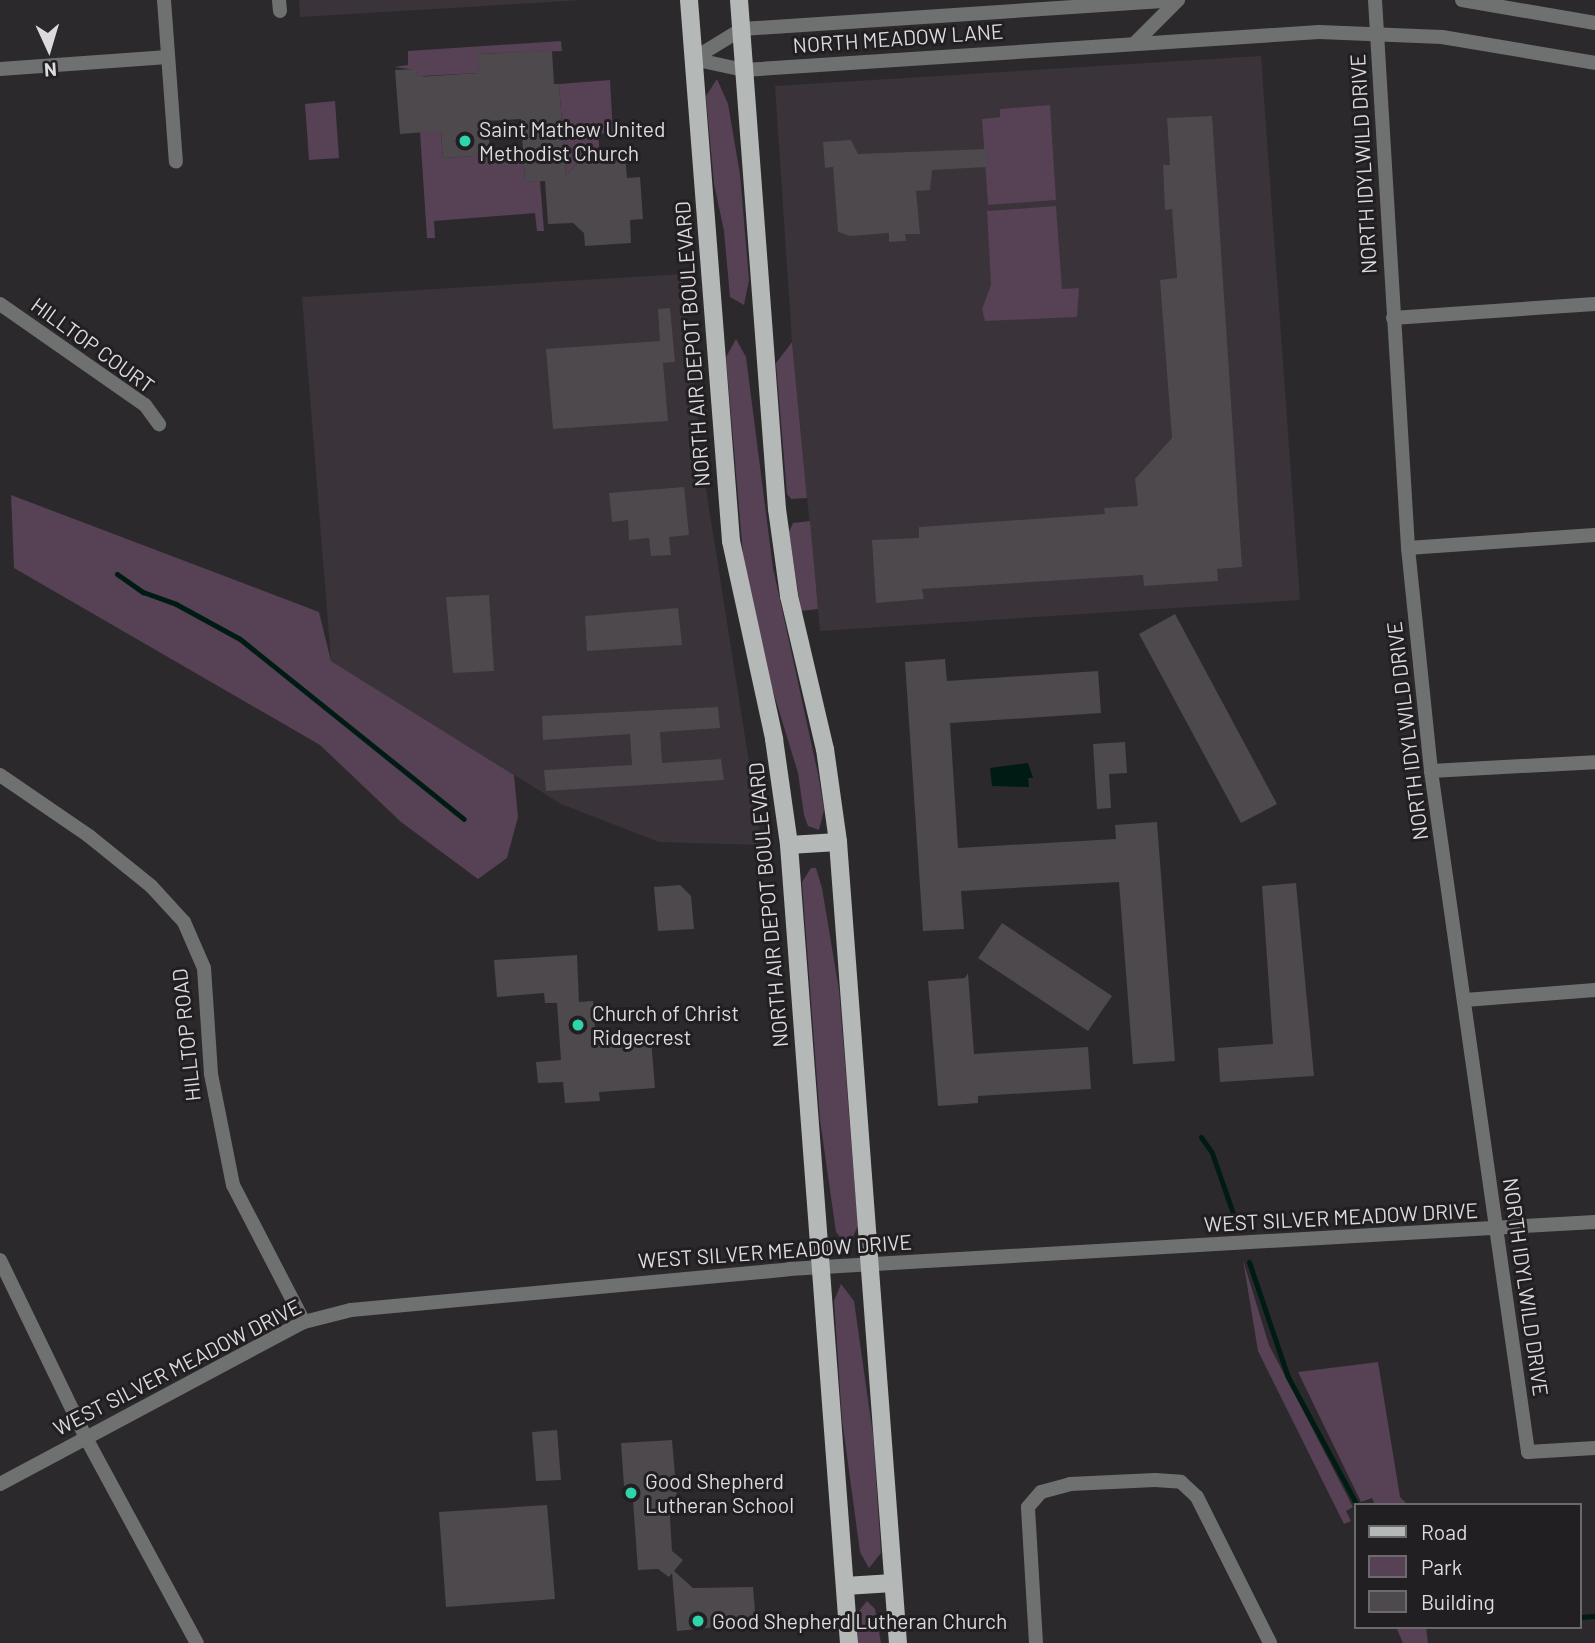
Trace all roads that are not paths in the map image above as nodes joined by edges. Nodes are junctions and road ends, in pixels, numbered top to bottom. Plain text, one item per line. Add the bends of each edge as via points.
1 (164, 0) edge
2 (689, 0) edge
3 (739, 0) edge
4 (1176, 0) edge
5 (1375, 0) edge
6 (1462, 0) edge
7 (1595, 23) edge
8 (741, 29) junction
9 (1377, 32) junction
10 (1135, 43) junction
11 (168, 57) junction
12 (693, 59) junction
13 (1595, 63) edge
14 (0, 69) edge
15 (744, 70) junction
16 (176, 162) dead end
17 (0, 304) edge
18 (1595, 304) edge
19 (1393, 318) junction
20 (159, 424) dead end
21 (1595, 535) edge
22 (1408, 548) junction
23 (1595, 762) edge
24 (1431, 771) junction
25 (0, 775) edge
26 (838, 842) junction
27 (789, 845) junction
28 (1595, 990) edge
29 (1465, 1000) junction
30 (1595, 1222) edge
31 (1495, 1229) junction
32 (0, 1260) edge
33 (870, 1265) junction
34 (820, 1269) junction
35 (303, 1322) junction
36 (86, 1438) junction
37 (1595, 1448) edge
38 (0, 1484) edge
39 (893, 1583) junction
40 (845, 1586) junction
41 (197, 1643) edge
42 (849, 1643) edge
43 (898, 1643) edge
44 (1036, 1643) edge
45 (1270, 1643) edge

1 - 11 street
2 - 12 main road, NORTH AIR DEPOT BOULEVARD
3 - 8 main road
4 - 8 street, NORTH MEADOW LANE
4 - 10 street
5 - 9 street, NORTH IDYLWILD DRIVE
6 - 7 street
8 - 12 street, NORTH MEADOW LANE
8 - 15 main road
9 - 10 street, NORTH MEADOW LANE
9 - 13 street, NORTH MEADOW LANE via 1442,37
9 - 19 street, NORTH IDYLWILD DRIVE
10 - 15 street, NORTH MEADOW LANE
11 - 14 street
11 - 16 street
12 - 15 street, NORTH MEADOW LANE
12 - 27 main road, NORTH AIR DEPOT BOULEVARD via 731,541 774,740
15 - 26 main road via 777,509 789,596 825,749
17 - 20 street, HILLTOP COURT via 145,405
18 - 19 street
19 - 22 street, NORTH IDYLWILD DRIVE
21 - 22 street
22 - 24 street, NORTH IDYLWILD DRIVE
23 - 24 street
24 - 29 street, NORTH IDYLWILD DRIVE
25 - 35 street, HILLTOP ROAD via 152,886 184,922 204,968 211,1074 233,1185
26 - 27 main road
26 - 33 main road
27 - 34 main road, NORTH AIR DEPOT BOULEVARD
28 - 29 street
29 - 31 street, NORTH IDYLWILD DRIVE
30 - 31 street, WEST SILVER MEADOW DRIVE
31 - 33 street, WEST SILVER MEADOW DRIVE
31 - 37 street, NORTH IDYLWILD DRIVE via 1528,1452
32 - 36 street
33 - 34 street, WEST SILVER MEADOW DRIVE
33 - 39 main road
34 - 35 street, WEST SILVER MEADOW DRIVE via 483,1294 351,1310
34 - 40 main road, NORTH AIR DEPOT BOULEVARD
35 - 36 street, WEST SILVER MEADOW DRIVE
36 - 38 street, WEST SILVER MEADOW DRIVE
36 - 41 street
39 - 40 main road
39 - 43 main road
40 - 42 main road, NORTH AIR DEPOT BOULEVARD
44 - 45 street via 1028,1507 1041,1492 1070,1484 1155,1480 1181,1482 1196,1497

